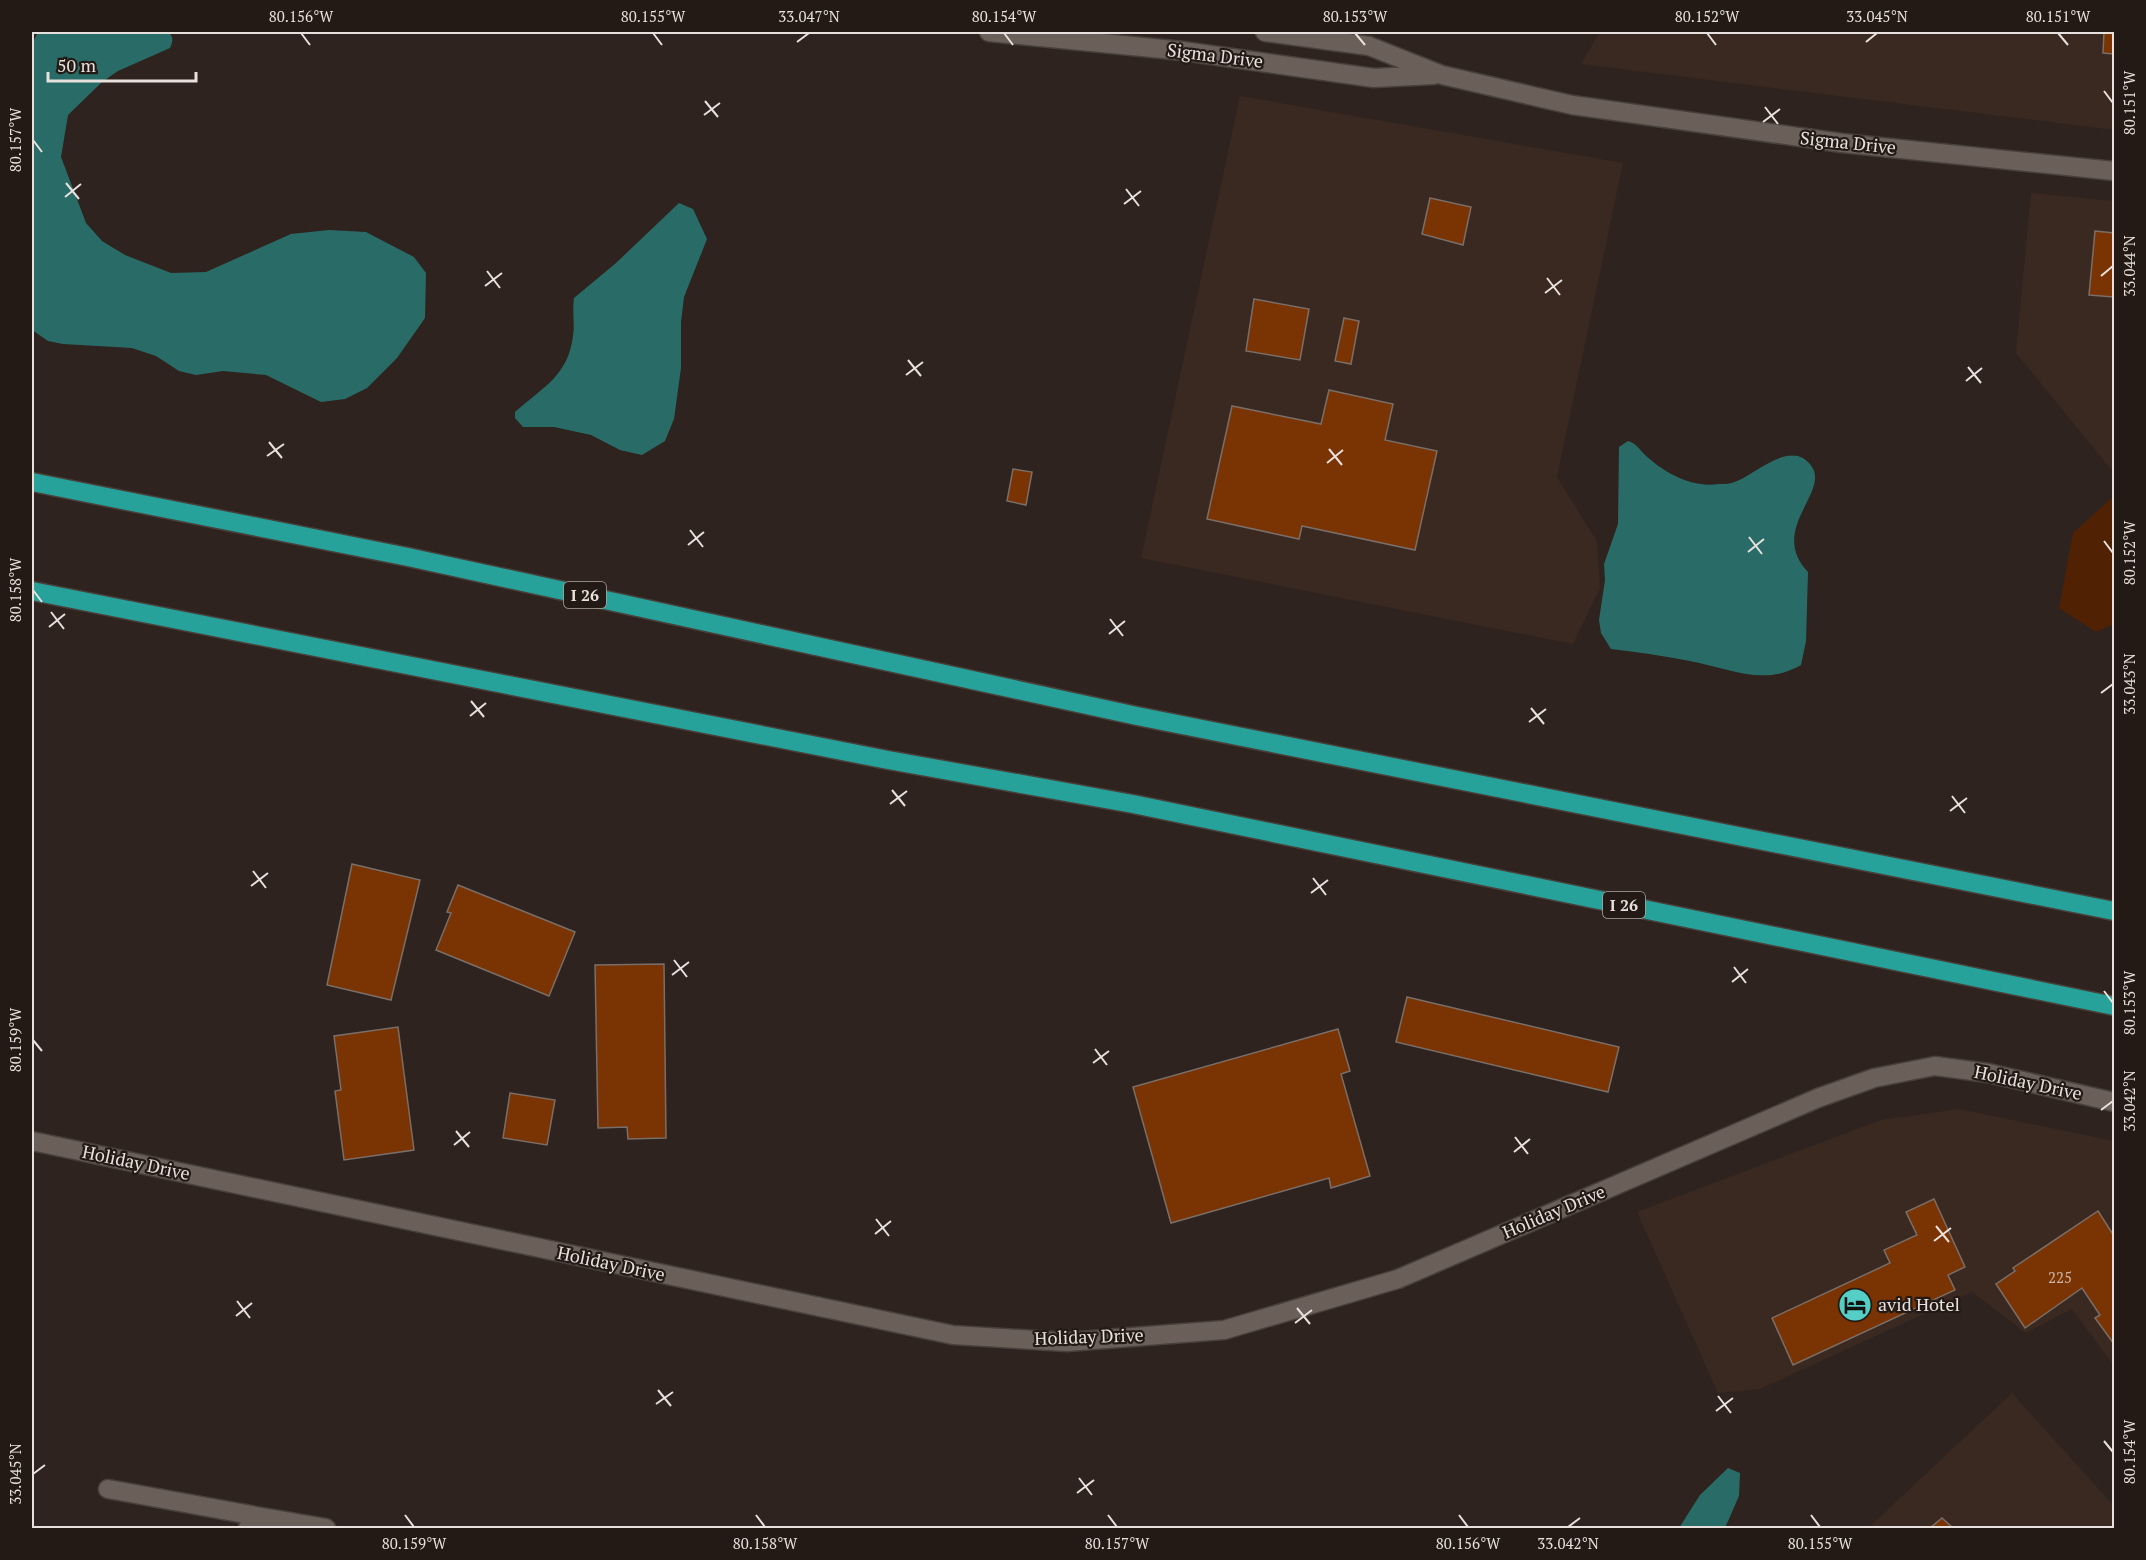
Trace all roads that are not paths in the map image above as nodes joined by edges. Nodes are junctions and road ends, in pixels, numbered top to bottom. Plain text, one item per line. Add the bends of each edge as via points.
1 (989, 32) edge
2 (1265, 32) edge
3 (1442, 75) junction
4 (2115, 171) edge
5 (32, 482) edge
6 (32, 591) edge
7 (2115, 911) edge
8 (2115, 1006) edge
9 (2115, 1102) edge
10 (32, 1141) edge
11 (108, 1489) dead end
12 (252, 1522) edge
13 (326, 1528) edge

1 - 3 main road, Sigma Drive via 1183,51 1374,78
2 - 3 main road, Sigma Drive via 1369,46
3 - 4 main road, Sigma Drive via 1572,105 1706,125
5 - 7 highway, I 26 via 408,557 1149,719
6 - 8 highway, I 26 via 888,760 1133,804
9 - 10 main road, Holiday Drive via 1988,1073 1935,1066 1874,1078 1818,1098 1398,1279 1224,1330 1067,1342 953,1335
11 - 12 main road
12 - 13 main road

